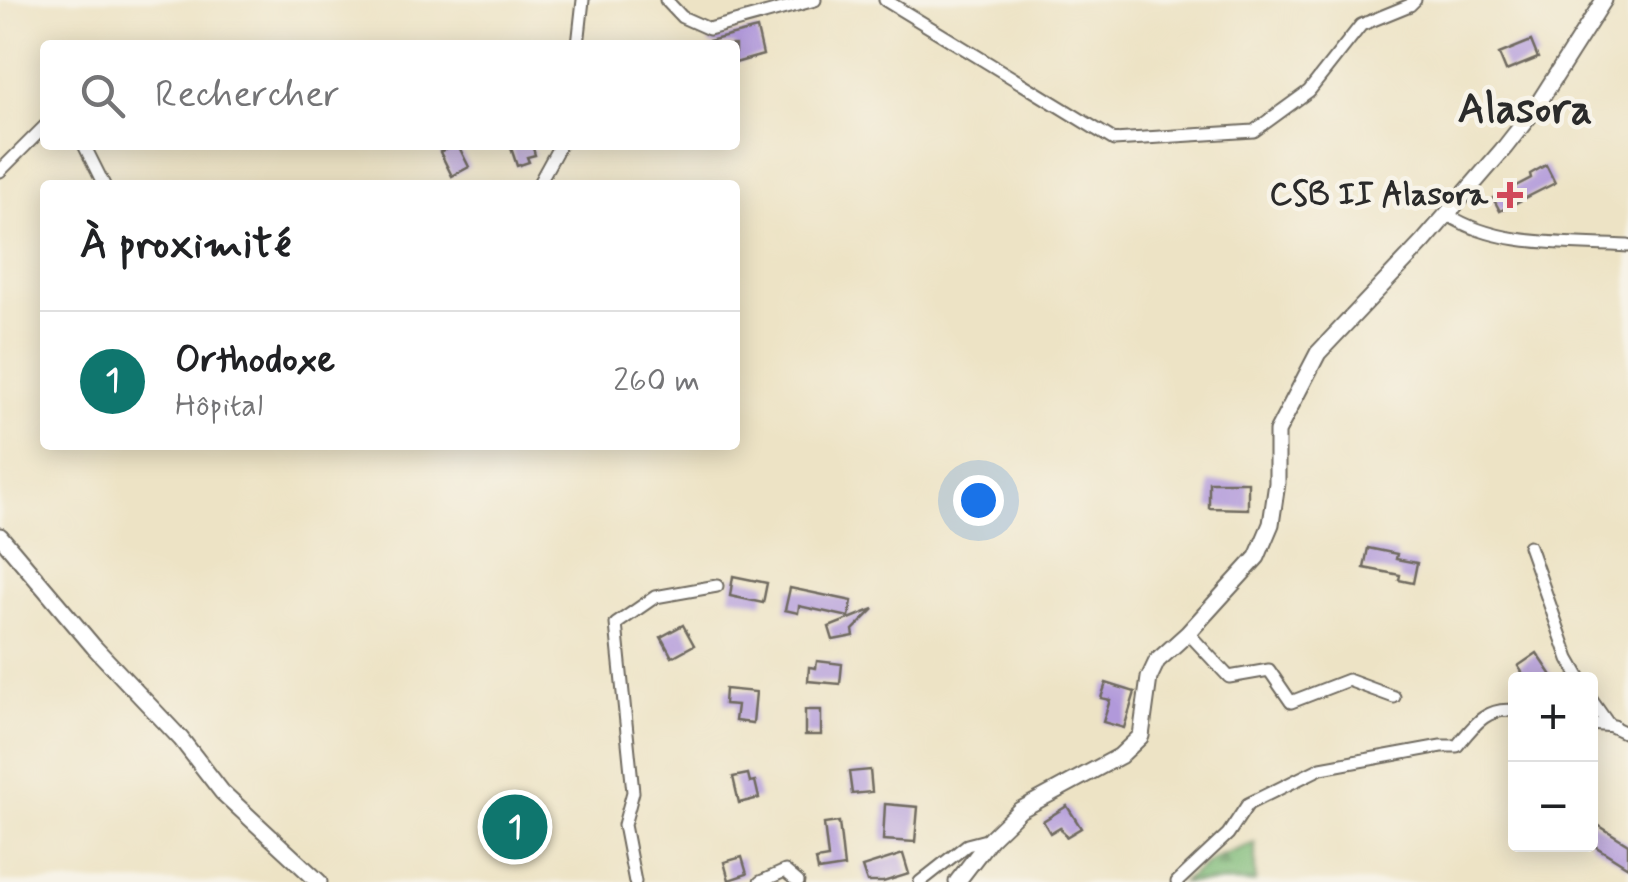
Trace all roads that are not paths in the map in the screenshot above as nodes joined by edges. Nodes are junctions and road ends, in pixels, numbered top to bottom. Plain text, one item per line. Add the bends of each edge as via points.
1 (583, 0) edge
2 (666, 0) edge
3 (814, 0) edge
4 (885, 0) edge
5 (1415, 0) edge
6 (1604, 0) edge
7 (579, 40) edge
8 (40, 132) edge
9 (86, 150) edge
10 (557, 150) edge
11 (0, 171) edge
12 (102, 180) edge
13 (540, 180) edge
14 (1448, 215) junction
15 (1628, 246) edge
16 (0, 536) edge
17 (1529, 546) dead end
18 (718, 586) dead end
19 (1188, 633) junction
20 (1577, 672) edge
21 (1394, 697) dead end
22 (1598, 709) edge
23 (1508, 710) edge
24 (1598, 724) edge
25 (1609, 725) junction
26 (1628, 730) edge
27 (990, 838) junction
28 (311, 879) edge
29 (634, 882) edge
30 (760, 882) edge
31 (798, 882) edge
32 (920, 882) edge
33 (957, 882) edge
34 (1177, 882) edge

1 - 7 street
2 - 3 street via 682,17 710,29
4 - 5 street via 1114,140 1254,131 1309,91 1361,25
6 - 14 street via 1534,110
8 - 11 street
9 - 12 street
10 - 13 street
14 - 15 street via 1505,238
14 - 19 street via 1318,352 1278,432 1271,524 1256,557
16 - 28 street via 222,792
17 - 20 street
18 - 29 street via 655,597 616,624 633,792 624,824
19 - 21 street via 1228,677 1269,670 1291,702 1348,680
19 - 27 street via 1156,660 1144,728 1134,744 1020,810
22 - 25 street
23 - 34 street via 1478,719 1457,746 1321,768 1248,804 1228,834
24 - 25 street
25 - 26 street
27 - 32 street via 966,845
27 - 33 street
30 - 31 street via 785,871

